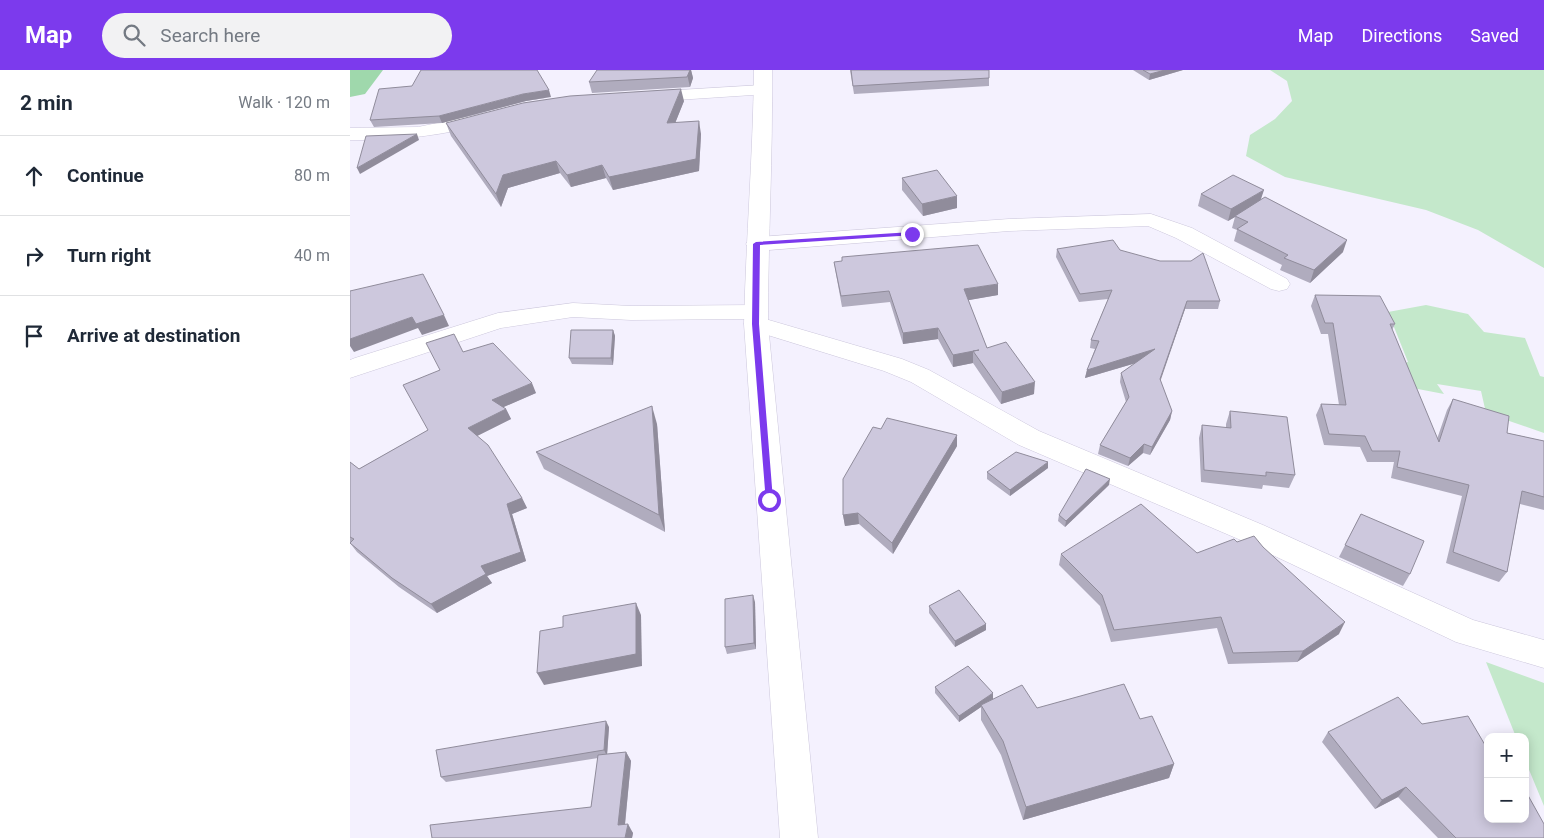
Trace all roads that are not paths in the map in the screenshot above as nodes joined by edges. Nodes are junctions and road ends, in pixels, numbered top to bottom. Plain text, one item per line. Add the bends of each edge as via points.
1 (763, 80) edge
2 (633, 97) edge
3 (498, 115) edge
4 (350, 134) edge
5 (756, 244) junction
6 (1279, 284) dead end
7 (756, 318) junction
8 (350, 370) edge
9 (1544, 654) edge
10 (799, 838) edge

1 - 2 street
1 - 5 street via 763,151
3 - 4 street via 443,130 385,135
5 - 6 street via 1009,225 1151,220 1184,233
5 - 7 street
7 - 8 street via 573,310 498,321
7 - 9 street via 911,372 1030,438 1253,533 1467,632
7 - 10 street

